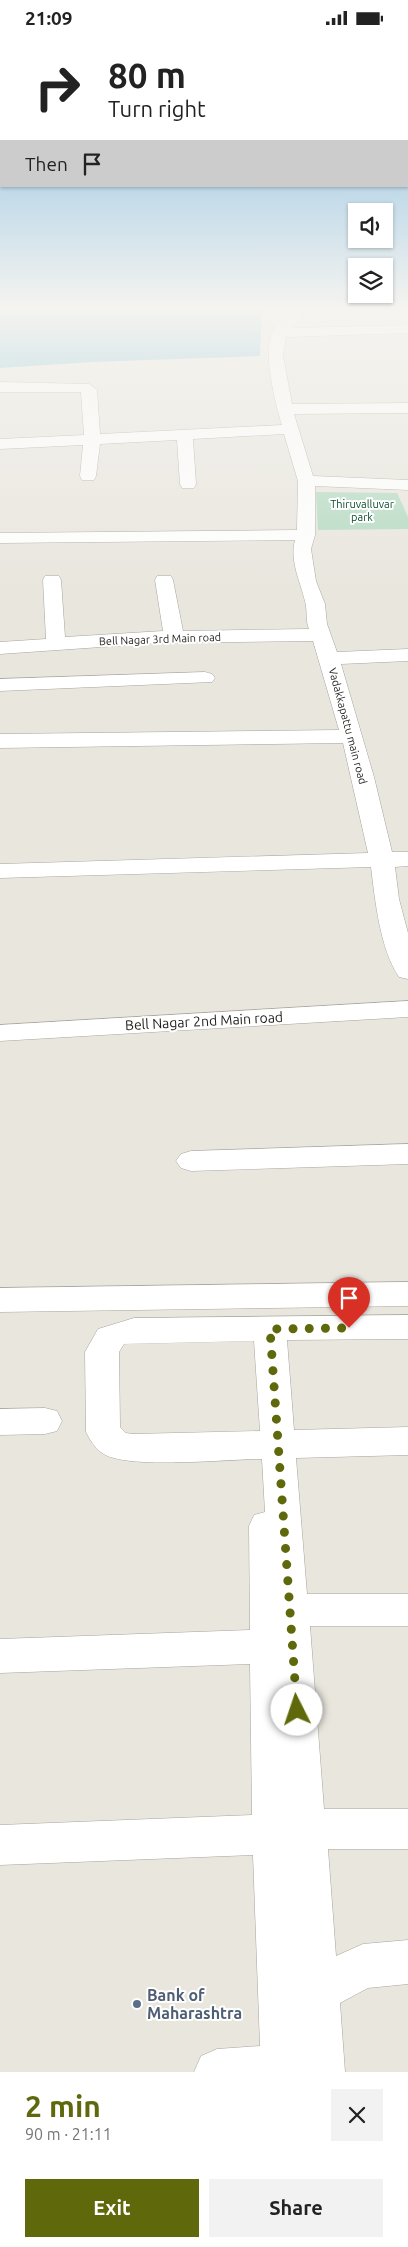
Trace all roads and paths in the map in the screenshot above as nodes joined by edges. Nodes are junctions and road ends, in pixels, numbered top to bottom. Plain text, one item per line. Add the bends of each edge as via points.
1 (90, 403) edge
2 (285, 403) edge
3 (408, 408) edge
4 (286, 409) junction
5 (292, 429) junction
6 (185, 434) junction
7 (92, 439) junction
8 (0, 444) edge
9 (88, 476) dead end
10 (306, 481) junction
11 (188, 484) dead end
12 (407, 487) edge
13 (306, 535) junction
14 (0, 538) edge
15 (52, 580) dead end
16 (164, 580) dead end
17 (321, 635) junction
18 (174, 637) junction
19 (56, 644) junction
20 (0, 647) edge
21 (408, 655) edge
22 (329, 658) junction
23 (204, 678) dead end
24 (0, 685) edge
25 (351, 736) junction
26 (0, 741) edge
27 (408, 859) edge
28 (382, 860) junction
29 (0, 871) edge
30 (408, 971) edge
31 (408, 1009) edge
32 (0, 1033) edge
33 (408, 1154) edge
34 (191, 1161) dead end
35 (408, 1294) edge
36 (1, 1300) edge
37 (408, 1327) edge
38 (270, 1329) junction
39 (45, 1421) dead end
40 (0, 1422) edge
41 (408, 1441) edge
42 (279, 1443) junction
43 (266, 1483) dead end
44 (290, 1610) junction
45 (408, 1610) edge
46 (270, 1646) junction
47 (0, 1656) edge
48 (408, 1829) edge
49 (289, 1832) junction
50 (0, 1845) edge
51 (408, 1962) edge
52 (316, 1992) junction
53 (297, 2070) edge
54 (217, 2072) edge

1 - 7 street
2 - 4 street, Vadakkapattu main road
3 - 4 street
4 - 5 street, Vadakkapattu main road
5 - 6 street
5 - 10 street, Vadakkapattu main road
6 - 7 street
6 - 11 street
7 - 8 street
7 - 9 street
10 - 12 street
10 - 13 street, Vadakkapattu main road
13 - 14 street
13 - 17 street, Vadakkapattu main road via 302,549
15 - 19 street
16 - 18 street
17 - 18 street, Bell Nagar 3rd Main road
17 - 22 street, Vadakkapattu main road
18 - 19 street, Bell Nagar 3rd Main road
19 - 20 street, Bell Nagar 3rd Main road
21 - 22 street
22 - 25 street, Vadakkapattu main road
23 - 24 street
25 - 26 street
25 - 28 street, Vadakkapattu main road
27 - 28 street
28 - 29 street
28 - 30 street, Vadakkapattu main road via 387,899
31 - 32 street, Bell Nagar 2nd Main road
33 - 34 street
35 - 36 street
37 - 38 street
38 - 42 street
38 - 42 street via 134,1330 113,1335 105,1341 102,1352 103,1432 114,1445 133,1448
39 - 40 street
41 - 42 street
42 - 44 street
43 - 46 street
44 - 45 street
44 - 49 street
46 - 47 street
46 - 49 street
48 - 49 street
49 - 50 street
49 - 52 street
49 - 53 street
51 - 52 street via 363,1966
52 - 53 street
53 - 54 street

